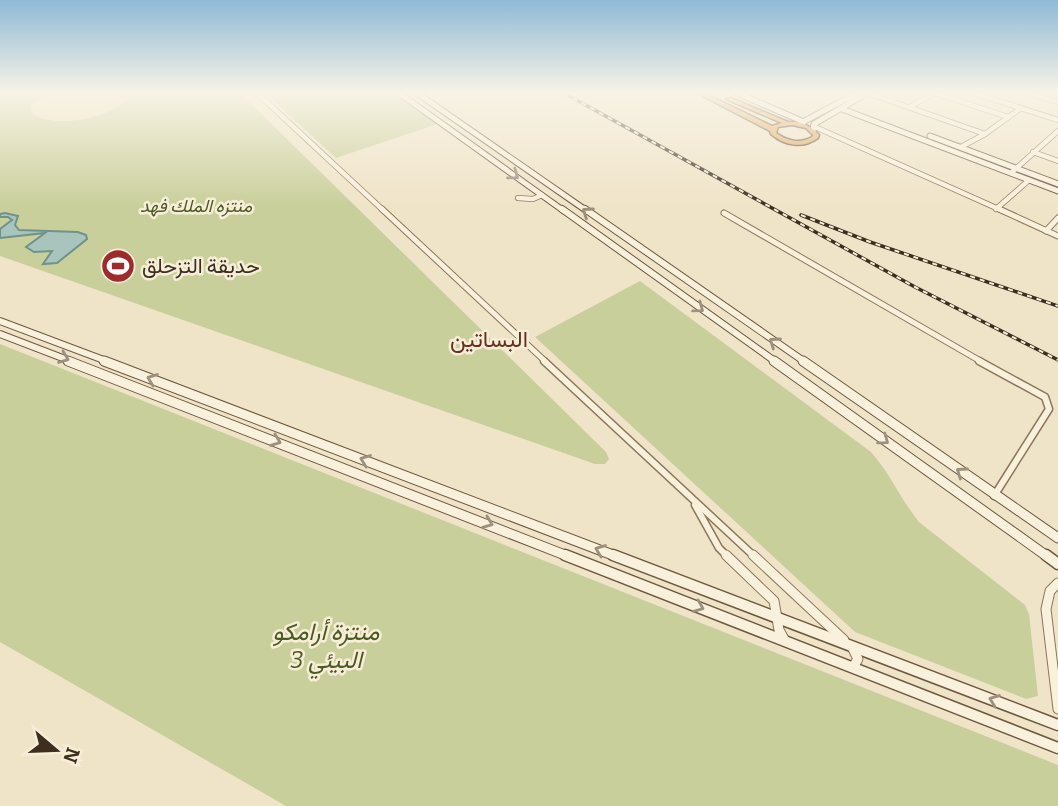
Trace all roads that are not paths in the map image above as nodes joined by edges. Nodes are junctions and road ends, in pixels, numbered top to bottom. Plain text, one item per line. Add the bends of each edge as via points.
1 (297, 131) edge
2 (452, 131) edge
3 (471, 131) edge
4 (773, 131) edge
5 (814, 131) edge
6 (817, 131) edge
7 (907, 131) edge
8 (911, 131) edge
9 (976, 131) edge
10 (990, 131) edge
11 (1058, 131) edge
12 (985, 134) junction
13 (961, 148) junction
14 (1033, 152) junction
15 (1058, 161) edge
16 (1012, 170) junction
17 (1028, 180) junction
18 (1058, 184) edge
19 (1058, 191) edge
20 (542, 195) junction
21 (518, 198) dead end
22 (996, 209) junction
23 (724, 213) dead end
24 (1058, 218) edge
25 (1046, 231) junction
26 (1058, 236) edge
27 (0, 321) edge
28 (0, 334) edge
29 (97, 358) junction
30 (86, 367) junction
31 (246, 415) junction
32 (236, 426) junction
33 (400, 473) junction
34 (392, 486) junction
35 (994, 496) junction
36 (692, 500) junction
37 (1058, 538) edge
38 (1058, 564) edge
39 (642, 567) junction
40 (638, 582) junction
41 (1058, 583) edge
42 (778, 619) junction
43 (788, 642) junction
44 (851, 646) junction
45 (852, 667) junction
46 (1058, 709) edge
47 (1058, 724) edge
48 (1058, 748) edge

1 - 36 street
2 -> 20 street
35 -> 3 street
4 - 5 highway via 777,137 796,143 813,140
6 - 22 street
7 - 16 street
8 - 13 street
9 - 12 street
10 - 12 street
11 - 14 street
12 - 13 street
13 - 16 street
14 - 15 street
14 - 16 street
16 - 17 street
16 - 18 street
17 - 19 street
17 - 22 street
20 - 21 street
20 -> 38 street
22 - 25 street
23 - 35 street via 1045,397 1049,409
24 - 25 street
25 - 26 street
27 - 29 street
28 -> 30 street
29 - 30 street
31 -> 29 street
30 - 32 street
31 - 32 street
33 -> 31 street
32 -> 34 street
33 - 34 street
39 -> 33 street
34 -> 40 street
35 - 37 street
36 - 42 street via 719,548 774,601
36 - 44 street
39 - 40 street
39 - 42 street
40 -> 43 street
41 - 46 street via 1050,591 1046,610
42 - 43 street via 778,632
42 - 44 street
43 - 45 street
44 - 45 street via 858,659
47 -> 44 street
45 - 48 street

